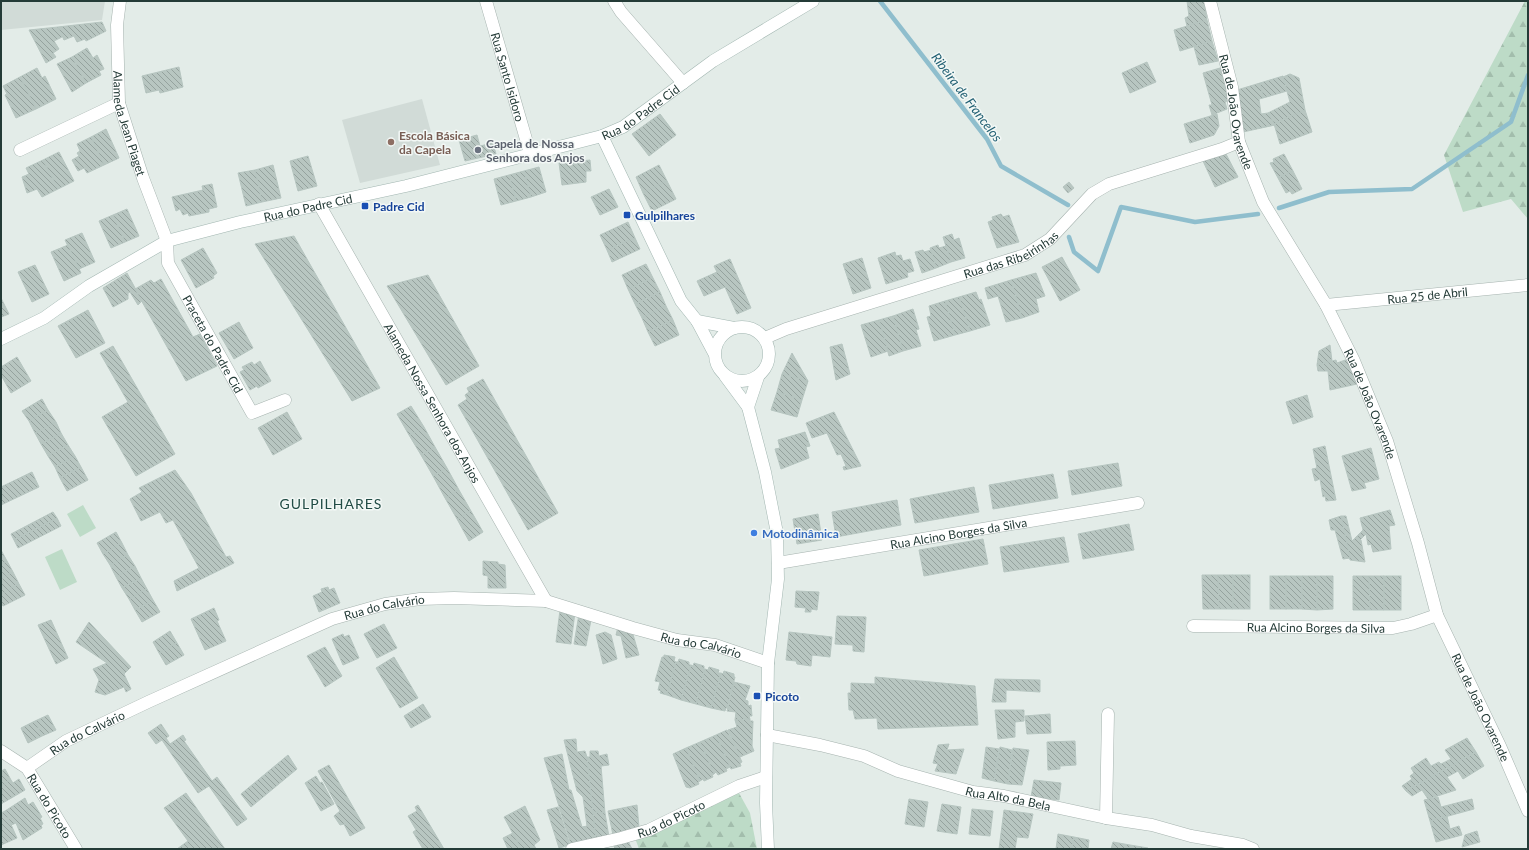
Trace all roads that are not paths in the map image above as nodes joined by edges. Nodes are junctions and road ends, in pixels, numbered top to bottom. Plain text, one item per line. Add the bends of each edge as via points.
1 (120, 1) edge
2 (486, 1) edge
3 (614, 1) edge
4 (813, 1) edge
5 (1210, 1) edge
6 (683, 83) junction
7 (119, 103) junction
8 (602, 136) junction
9 (1239, 142) junction
10 (20, 150) dead end
11 (530, 153) junction
12 (320, 204) junction
13 (167, 241) junction
14 (1528, 285) edge
15 (1326, 305) junction
16 (698, 321) junction
17 (734, 328) junction
18 (765, 338) junction
19 (1, 339) edge
20 (714, 353) junction
21 (725, 376) junction
22 (758, 377) junction
23 (285, 400) dead end
24 (748, 407) junction
25 (1138, 503) dead end
26 (778, 563) junction
27 (546, 601) junction
28 (1437, 615) junction
29 (1193, 626) dead end
30 (768, 662) junction
31 (1108, 714) dead end
32 (767, 735) junction
33 (1, 751) edge
34 (27, 768) junction
35 (766, 777) junction
36 (1528, 811) edge
37 (1106, 818) junction
38 (76, 849) edge
39 (572, 849) edge
40 (768, 849) edge
41 (1253, 849) edge

1 - 7 street, Alameda Jean Piaget via 117,25
2 - 11 street, Rua Santo Isidoro
3 - 6 street
4 - 6 street, Rua do Padre Cid via 713,61
5 - 9 street, Rua de João Ovarende via 1232,87
6 - 8 street, Rua do Padre Cid via 623,127
7 - 10 street
7 - 13 street, Alameda Jean Piaget
8 - 11 street, Rua do Padre Cid
8 - 16 street via 681,301
9 - 15 street, Rua de João Ovarende via 1263,202
9 - 18 street, Rua das Ribeirinhas via 1109,184 1092,194 1050,239 1024,255 786,329
11 - 12 street, Rua do Padre Cid via 406,186
12 - 13 street, Rua do Padre Cid
12 - 27 street, Alameda Nossa Senhora dos Anjos
13 - 19 street, Rua do Padre Cid via 88,286 44,318
13 - 23 street, Praceta do Padre Cid via 168,263 252,413
14 - 15 street, Rua 25 de Abril
15 - 28 street, Rua de João Ovarende via 1354,361 1387,441
16 - 17 street
16 - 20 street
17 - 18 street via 751,328
17 - 20 street via 720,338
18 - 22 street via 769,359
20 - 21 street via 716,362
21 - 22 street via 741,382
21 - 24 street
22 - 24 street
24 - 26 street via 777,533
25 - 26 street, Rua Alcino Borges da Silva
26 - 30 street
27 - 30 street, Rua do Calvário via 633,628 677,640 715,646
27 - 34 street, Rua do Calvário via 420,599 385,604 332,619 66,741
28 - 29 street, Rua Alcino Borges da Silva via 1393,628
28 - 36 street, Rua de João Ovarende
30 - 32 street
31 - 37 street
32 - 35 street
32 - 37 street, Rua Alto da Bela via 864,756 898,771 947,786
33 - 34 street, Rua do Picoto
34 - 38 street, Rua do Picoto
35 - 39 street, Rua do Picoto via 739,786 649,830
35 - 40 street
37 - 41 street, Rua Alto da Bela via 1152,825

